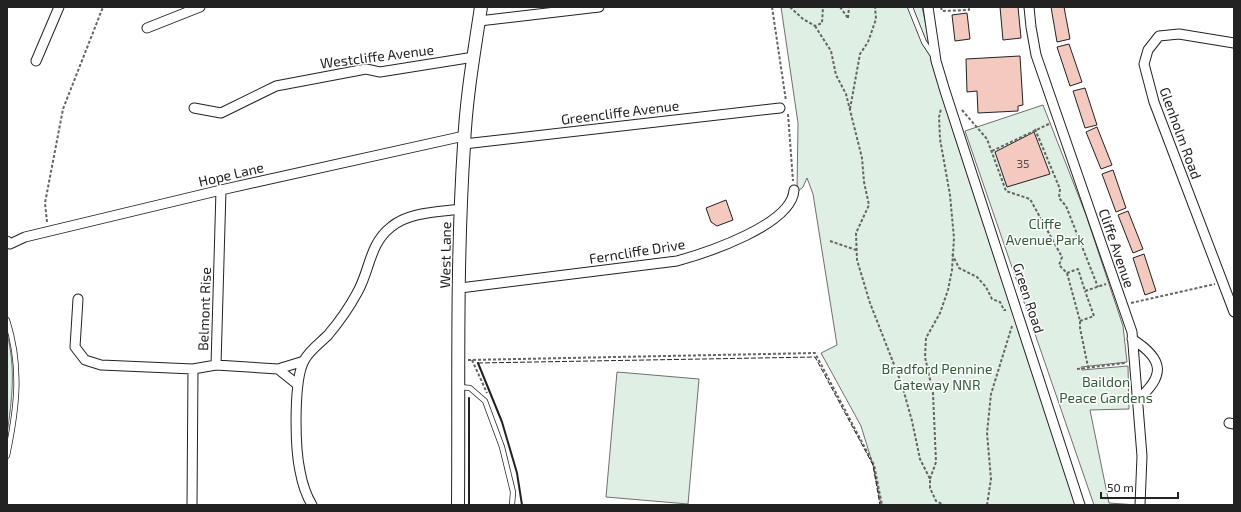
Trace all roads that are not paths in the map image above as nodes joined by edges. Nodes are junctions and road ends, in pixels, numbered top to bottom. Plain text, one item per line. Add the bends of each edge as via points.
1 (59, 7) edge
2 (200, 7) edge
3 (481, 7) edge
4 (599, 7) edge
5 (910, 7) edge
6 (928, 7) edge
7 (1029, 7) edge
8 (479, 21) junction
9 (147, 28) dead end
10 (1234, 43) edge
11 (474, 56) junction
12 (36, 61) dead end
13 (936, 61) junction
14 (194, 108) dead end
15 (780, 108) dead end
16 (464, 140) junction
17 (221, 190) junction
18 (794, 190) road end
19 (461, 209) junction
20 (8, 244) edge
21 (460, 288) junction
22 (78, 299) dead end
23 (1234, 312) edge
24 (7, 320) edge
25 (1132, 339) junction
26 (304, 361) junction
27 (216, 365) junction
28 (193, 369) junction
29 (278, 370) junction
30 (298, 386) junction
31 (459, 386) junction
32 (1137, 400) junction
33 (7, 456) edge
34 (192, 505) edge
35 (312, 505) edge
36 (458, 505) edge
37 (512, 505) edge
38 (1080, 505) edge
39 (1140, 505) edge

1 - 12 street
2 - 9 street
3 - 8 street, West Lane
4 - 8 street
5 - 13 lane via 924,42
6 - 13 street, Green Road
7 - 25 street, Cliffe Avenue via 1036,56
8 - 11 street, West Lane
10 - 23 street, Glenholm Road via 1179,34 1159,36 1148,50 1144,64 1154,102
11 - 14 street, Westcliffe Avenue via 380,72 366,69 276,86 221,113
11 - 16 street, West Lane
13 - 38 street, Green Road
15 - 16 street, Greencliffe Avenue
16 - 17 street, Hope Lane
16 - 19 street, West Lane
17 - 20 street, Hope Lane via 25,237
17 - 27 street, Belmont Rise
18 - 21 street, Ferncliffe Drive via 789,204 769,221 736,241 708,252 677,261
19 - 21 street, West Lane
19 - 26 street via 408,218 386,231 374,246 361,287 347,311
21 - 31 street, West Lane
22 - 28 street via 75,347 85,360 101,365
24 - 33 lane via 15,346 17,374
25 - 32 street, Cliffe Avenue
25 - 32 street via 1150,352 1156,360 1157,375 1154,385
26 - 29 street
26 - 30 street
27 - 28 street, Belmont Rise
27 - 29 street
28 - 34 street, Belmont Rise
29 - 30 street
30 - 35 street via 297,430 300,470
31 - 36 street, West Lane
31 - 37 lane via 470,388 485,401 502,447 513,492
32 - 39 street, Cliffe Avenue via 1142,456

